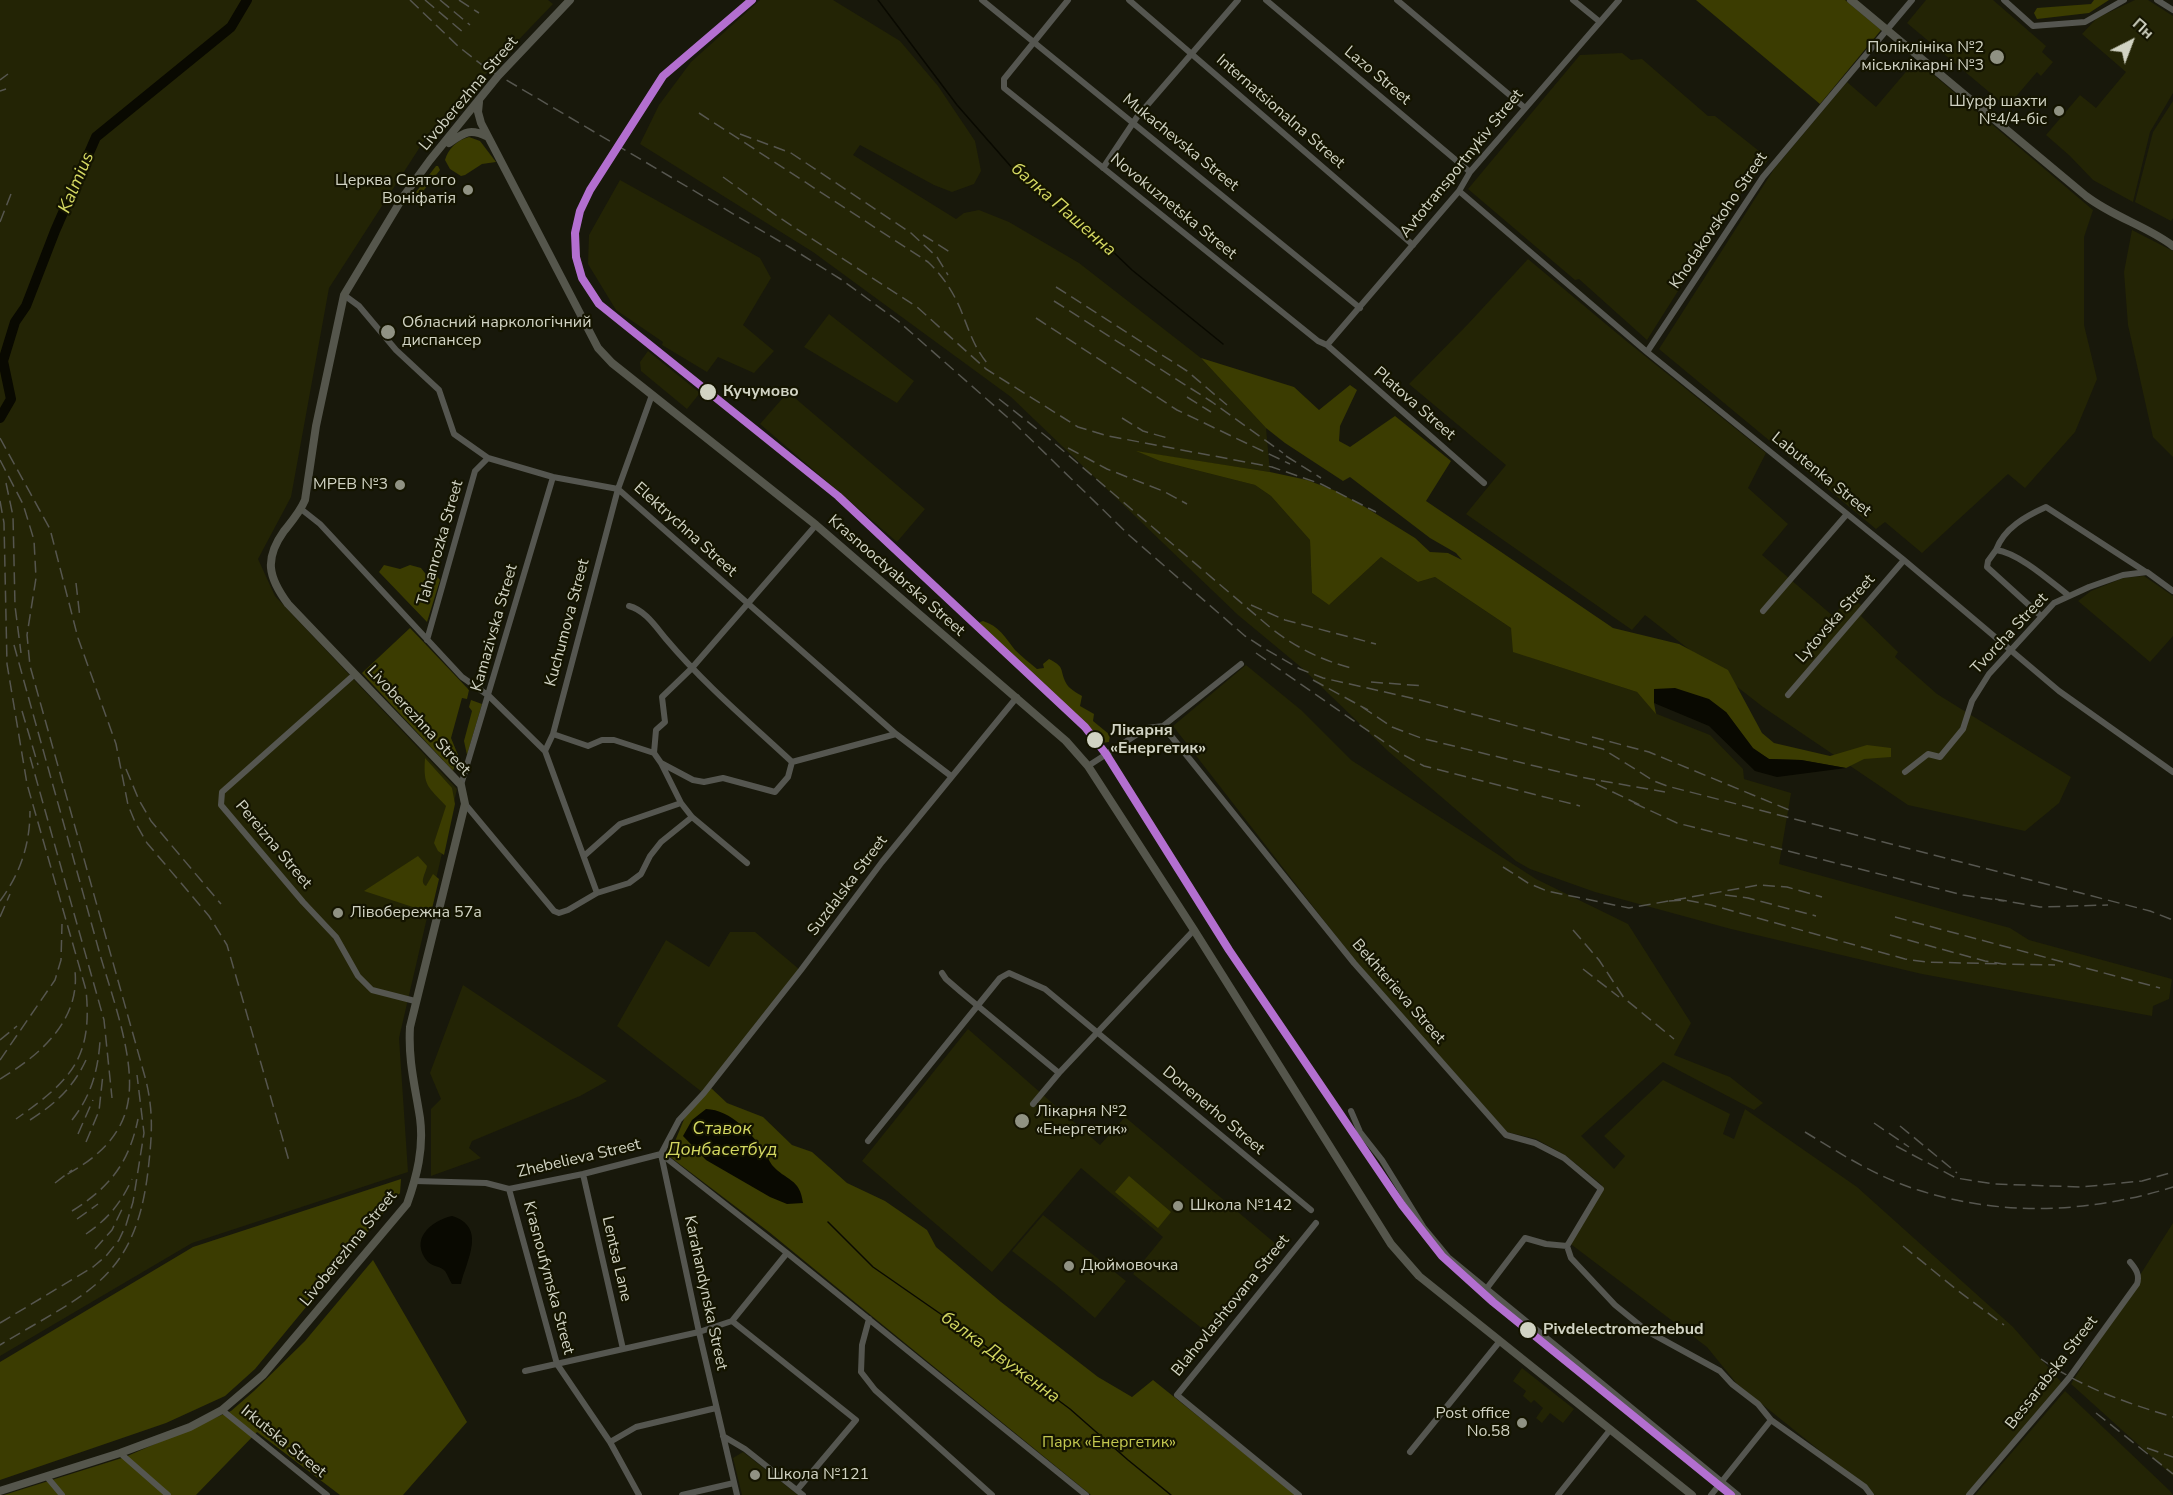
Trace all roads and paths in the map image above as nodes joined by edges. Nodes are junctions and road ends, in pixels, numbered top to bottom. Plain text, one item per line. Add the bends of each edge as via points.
1 (570, 0) edge
2 (982, 0) edge
3 (1068, 0) edge
4 (1129, 0) edge
5 (1238, 0) edge
6 (1266, 0) edge
7 (1397, 0) edge
8 (1572, 0) edge
9 (1619, 0) edge
10 (1851, 0) edge
11 (1912, 0) edge
12 (2004, 0) edge
13 (2124, 0) edge
14 (2157, 0) edge
15 (2173, 10) edge
16 (1600, 22) junction
17 (1887, 30) junction
18 (1033, 41) junction
19 (1191, 54) junction
20 (479, 100) junction
21 (1525, 108) junction
22 (1134, 124) junction
23 (488, 137) junction
24 (440, 148) junction
25 (1103, 168) junction
26 (1470, 172) junction
27 (1459, 191) junction
28 (1413, 245) junction
29 (2173, 246) edge
30 (344, 295) junction
31 (1360, 308) junction
32 (1327, 345) junction
33 (1647, 352) junction
34 (652, 395) junction
35 (488, 458) junction
36 (553, 477) junction
37 (1484, 483) dead end
38 (618, 489) junction
39 (301, 509) junction
40 (1847, 514) junction
41 (816, 525) junction
42 (1996, 550) junction
43 (1904, 560) junction
44 (2147, 572) junction
45 (2173, 591) edge
46 (2068, 596) junction
47 (748, 604) junction
48 (629, 606) dead end
49 (1763, 611) dead end
50 (2041, 616) junction
51 (427, 640) junction
52 (2010, 650) junction
53 (1241, 664) dead end
54 (691, 669) junction
55 (355, 674) junction
56 (1788, 695) dead end
57 (489, 696) junction
58 (1017, 697) junction
59 (1164, 726) junction
60 (553, 734) junction
61 (896, 734) junction
62 (545, 751) junction
63 (654, 753) junction
64 (661, 762) junction
65 (792, 762) junction
66 (1088, 766) junction
67 (1905, 772) dead end
68 (2173, 772) edge
69 (951, 776) junction
70 (461, 785) junction
71 (681, 803) junction
72 (465, 804) junction
73 (692, 817) junction
74 (584, 856) junction
75 (747, 863) dead end
76 (597, 893) junction
77 (1194, 930) junction
78 (942, 973) dead end
79 (415, 1001) junction
80 (978, 1005) junction
81 (1098, 1033) junction
82 (1059, 1073) junction
83 (1032, 1104) dead end
84 (1351, 1111) dead end
85 (868, 1141) dead end
86 (661, 1154) junction
87 (583, 1174) junction
88 (415, 1180) junction
89 (509, 1189) junction
90 (1311, 1210) dead end
91 (1316, 1223) dead end
92 (1567, 1246) junction
93 (787, 1253) junction
94 (2130, 1262) dead end
95 (1487, 1288) junction
96 (869, 1319) junction
97 (732, 1321) junction
98 (699, 1332) junction
99 (1500, 1341) junction
100 (622, 1349) junction
101 (557, 1364) junction
102 (525, 1371) dead end
103 (716, 1408) junction
104 (222, 1410) junction
105 (1770, 1420) junction
106 (1610, 1430) junction
107 (723, 1436) junction
108 (610, 1442) junction
109 (1410, 1452) dead end
110 (120, 1453) junction
111 (47, 1477) junction
112 (1721, 1481) junction
113 (734, 1483) junction
114 (0, 1491) edge
115 (984, 1492) edge
116 (800, 1493) edge
117 (62, 1495) edge
118 (168, 1495) edge
119 (327, 1495) edge
120 (639, 1495) edge
121 (682, 1495) edge
122 (737, 1495) edge
123 (992, 1495) edge
124 (1086, 1495) edge
125 (1299, 1495) edge
126 (1558, 1495) edge
127 (1692, 1495) edge
128 (1711, 1495) edge
129 (1738, 1495) edge
130 (1871, 1495) edge
131 (1969, 1495) edge

1 - 20 main road, Livoberezhna Street
2 - 18 street, Mukachevska Street
3 - 18 street
4 - 19 street, Internatsionalna Street
5 - 19 street
6 - 26 street, Lazo Street
7 - 21 street
8 - 16 street
9 - 16 street, Avtotransportnykiv Street
10 - 17 main road
11 - 17 street, Khodakovskoho Street
12 - 13 street via 2032,26 2085,22
14 - 15 street
16 - 21 street, Avtotransportnykiv Street
17 - 29 main road via 2100,207
17 - 33 street, Khodakovskoho Street via 1763,177
18 - 22 street, Mukachevska Street
18 - 25 street, Novokuznetska Street via 1004,79 1004,88
19 - 22 street
19 - 28 street, Internatsionalna Street
20 - 23 main road, Krasnooctyabrska Street via 478,112
20 - 24 main road, Livoberezhna Street
21 - 26 street, Avtotransportnykiv Street
22 - 25 street
22 - 31 street, Mukachevska Street
23 - 24 main road via 473,131 464,133
23 - 34 main road, Krasnooctyabrska Street via 598,348
24 - 30 main road, Livoberezhna Street via 403,197
25 - 32 street, Novokuznetska Street
26 - 27 street, Avtotransportnykiv Street
27 - 28 street, Avtotransportnykiv Street
27 - 33 street, Labutenka Street
28 - 31 street, Avtotransportnykiv Street
30 - 35 street, Elektrychna Street via 439,390 454,434
30 - 39 main road, Livoberezhna Street
31 - 32 street, Avtotransportnykiv Street
32 - 37 street, Platova Street
33 - 40 street, Labutenka Street
34 - 38 street, Kuchumova Street
34 - 41 main road, Krasnooctyabrska Street
35 - 36 street, Elektrychna Street
35 - 51 street, Tahanrozka Street via 475,471
36 - 38 street, Elektrychna Street
36 - 57 street, Kamazivska Street
38 - 47 street, Elektrychna Street
38 - 60 street, Kuchumova Street
39 - 51 street, Tahanrozka Street via 320,524
39 - 55 main road, Livoberezhna Street via 276,543 272,577 288,604
40 - 43 street, Labutenka Street
40 - 49 street
41 - 47 street
41 - 58 main road, Krasnooctyabrska Street
42 - 44 street via 2000,539 2025,517 2046,507
42 - 46 street via 2021,560
42 - 50 street via 1987,567
43 - 52 street, Labutenka Street
43 - 56 street, Lytovska Street
44 - 45 street
44 - 46 street, Tvorcha Street via 2123,575
46 - 50 street, Tvorcha Street
47 - 54 street
47 - 61 street, Elektrychna Street
48 - 54 street via 646,616
50 - 52 street, Tvorcha Street
51 - 57 street, Tahanrozka Street via 462,677
52 - 67 street, Tvorcha Street via 1981,684 1964,729 1940,757 1928,754
52 - 68 street, Labutenka Street
53 - 59 street
54 - 63 street via 662,697 665,722 656,730
54 - 65 street
55 - 70 main road, Livoberezhna Street
55 - 79 street, Pereizna Street via 222,792 221,805 336,937 358,976 372,990
57 - 62 street, Tahanrozka Street
57 - 70 street, Kamazivska Street
58 - 66 main road, Krasnooctyabrska Street
58 - 69 street, Suzdalska Street
59 - 66 street via 1147,728
59 - 92 street, Bekhterieva Street via 1354,963 1506,1135 1535,1143 1564,1158 1601,1189
60 - 62 street, Kuchumova Street
60 - 63 street via 588,746 614,740
61 - 65 street
61 - 69 street, Elektrychna Street
62 - 74 street
63 - 64 street
64 - 65 street via 693,780 723,778 775,792 788,777
64 - 71 street
66 - 77 main road, Krasnooctyabrska Street
69 - 86 street, Suzdalska Street via 679,1120
70 - 72 main road, Livoberezhna Street
71 - 73 street
71 - 74 street via 620,824
72 - 76 street via 554,911 568,910
72 - 79 main road, Livoberezhna Street
73 - 75 street
73 - 76 street via 661,842 641,874 628,883
74 - 76 street
77 - 81 street
77 - 99 main road, Krasnooctyabrska Street via 1391,1244 1419,1276
78 - 80 street
79 - 88 main road, Livoberezhna Street via 408,1051 420,1120 421,1147
80 - 81 street, Donenerho Street via 999,978 1009,973 1045,989
80 - 82 street
80 - 85 street, Donenerho Street
81 - 82 street
81 - 90 street, Donenerho Street
82 - 83 street
84 - 95 street via 1360,1132 1383,1160 1437,1245
86 - 87 street, Zhebelieva Street
86 - 93 street, Zhebelieva Street
86 - 98 street, Karahandynska Street
87 - 89 street, Zhebelieva Street
87 - 100 street, Lentsa Lane
88 - 89 street, Zhebelieva Street via 486,1183
88 - 104 main road, Livoberezhna Street via 407,1203 263,1376
89 - 101 street, Krasnoufymska Street
91 - 125 street, Blahovlashtovana Street via 1177,1395
92 - 95 street via 1525,1238
92 - 105 street via 1570,1258 1615,1305 1647,1331 1720,1371 1758,1404
93 - 96 street, Zhebelieva Street
93 - 97 street
94 - 131 street, Bessarabska Street via 2139,1279 2137,1284 2069,1378
95 - 112 street
96 - 115 street via 862,1345 861,1372 875,1390
96 - 124 street, Zhebelieva Street
97 - 98 street
97 - 116 street via 856,1420
98 - 100 street
98 - 103 street, Karahandynska Street
99 - 106 main road, Krasnooctyabrska Street
99 - 109 street
100 - 101 street
101 - 102 street
101 - 108 street, Krasnoufymska Street
103 - 107 street, Karahandynska Street
103 - 108 street via 636,1427
104 - 110 main road, Livoberezhna Street via 190,1427
104 - 119 street, Irkutska Street
105 - 112 street
105 - 130 street
106 - 126 street
106 - 127 main road, Krasnooctyabrska Street
107 - 113 street, Karahandynska Street
107 - 116 street
108 - 120 street, Krasnoufymska Street
110 - 111 main road, Livoberezhna Street
110 - 118 street
111 - 114 main road, Livoberezhna Street
111 - 117 street
112 - 128 street
112 - 129 street
113 - 121 street
113 - 122 street, Karahandynska Street
115 - 123 street

